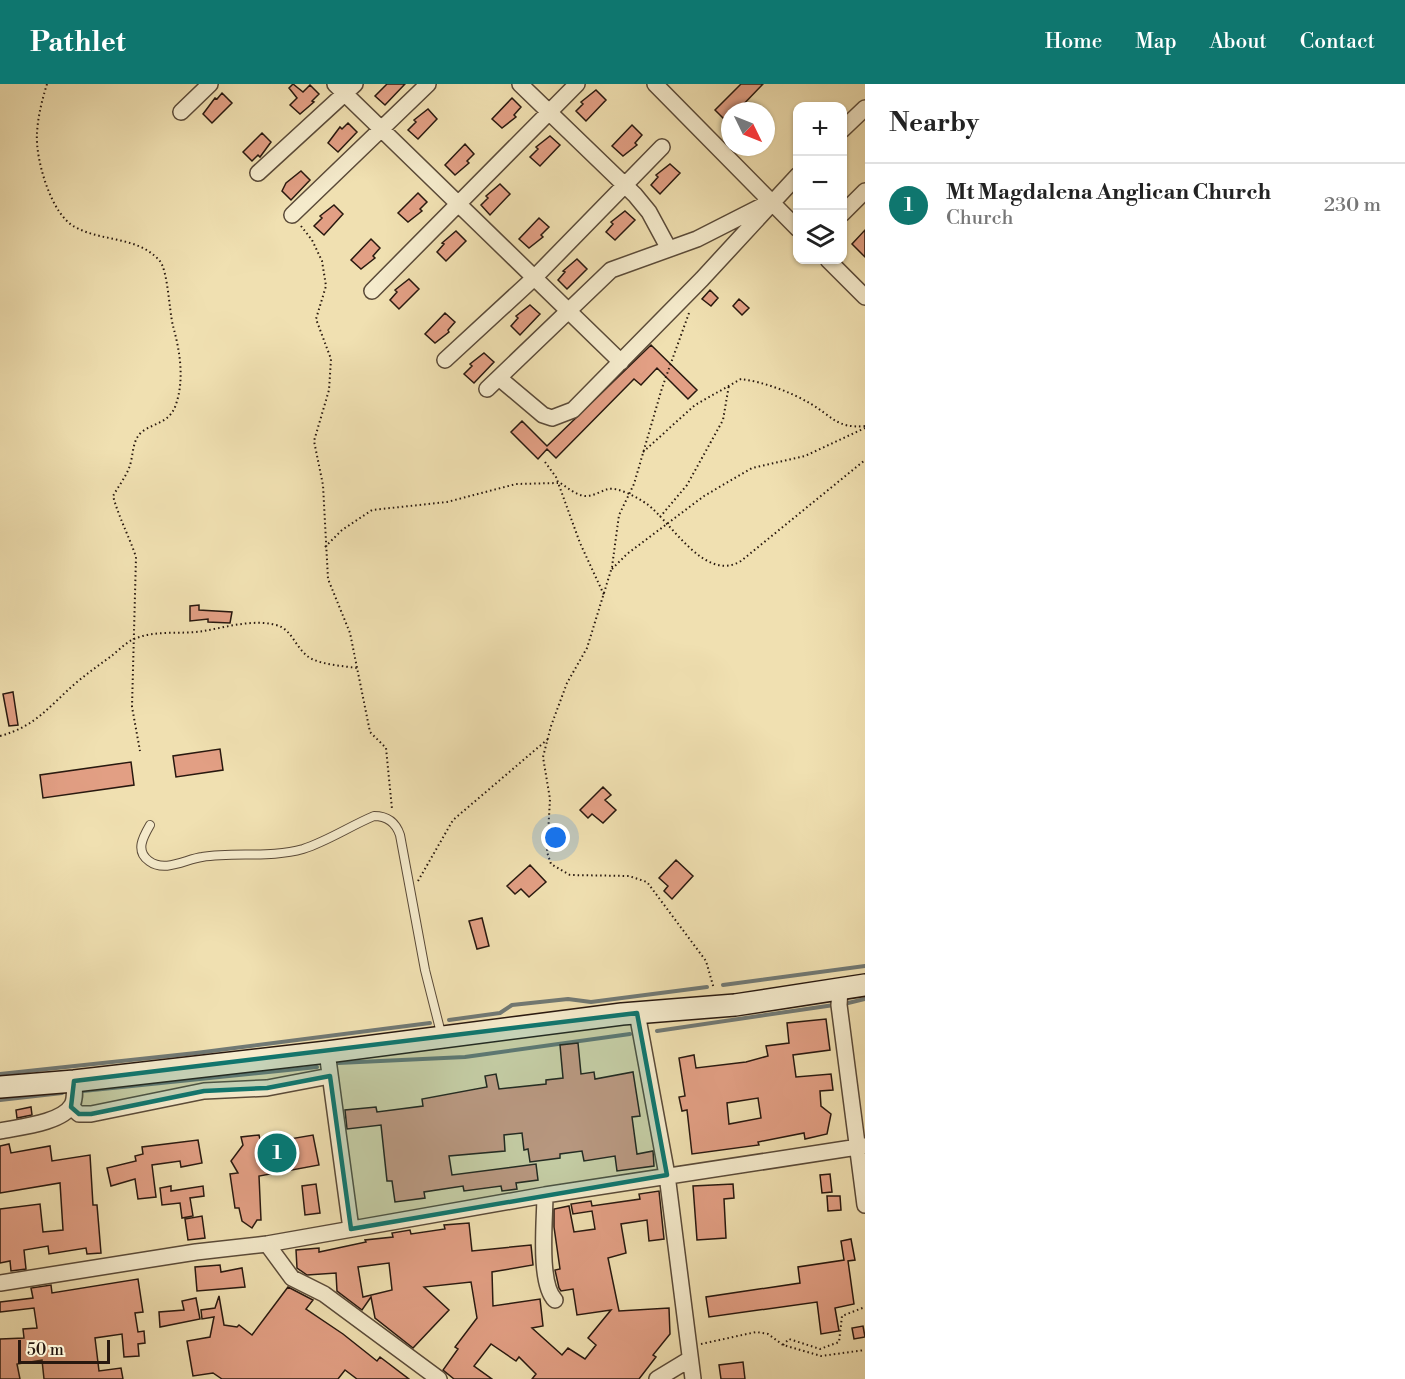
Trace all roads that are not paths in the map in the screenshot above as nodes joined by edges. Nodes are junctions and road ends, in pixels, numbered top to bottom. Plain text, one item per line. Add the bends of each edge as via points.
1 (210, 84) edge
2 (428, 84) edge
3 (520, 84) edge
4 (578, 84) edge
5 (655, 84) edge
6 (345, 87) edge
7 (865, 108) edge
8 (181, 112) dead end
9 (551, 112) junction
10 (847, 126) edge
11 (381, 130) junction
12 (662, 147) dead end
13 (258, 173) dead end
14 (793, 180) edge
15 (624, 185) junction
16 (865, 191) edge
17 (771, 202) junction
18 (459, 205) junction
19 (847, 210) edge
20 (292, 215) road end
21 (793, 224) edge
22 (669, 249) junction
23 (832, 264) edge
24 (534, 278) junction
25 (372, 291) dead end
26 (865, 297) edge
27 (567, 310) junction
28 (445, 360) dead end
29 (621, 362) junction
30 (499, 378) junction
31 (487, 388) dead end
32 (150, 825) dead end
33 (865, 985) edge
34 (840, 988) junction
35 (637, 1013) junction
36 (442, 1037) junction
37 (327, 1052) junction
38 (330, 1076) junction
39 (74, 1081) junction
40 (0, 1087) edge
41 (71, 1107) junction
42 (0, 1131) edge
43 (862, 1146) edge
44 (668, 1175) junction
45 (544, 1194) junction
46 (865, 1205) edge
47 (351, 1229) junction
48 (267, 1244) junction
49 (0, 1283) edge
50 (555, 1299) dead end
51 (689, 1353) junction
52 (439, 1379) edge
53 (657, 1379) edge
54 (693, 1379) edge

1 - 8 street
2 - 11 street
3 - 9 street
4 - 9 street
5 - 17 street
6 - 11 street
6 - 13 street
7 - 10 street
9 - 15 street
9 - 18 street
11 - 18 street
11 - 20 street
12 - 15 street
14 - 17 street
15 - 22 street via 649,212
15 - 24 street
16 - 19 street
17 - 21 street
17 - 22 street
17 - 29 street
18 - 24 street
18 - 25 street
22 - 27 street via 611,270
23 - 26 street
24 - 27 street
24 - 28 street
27 - 29 street
27 - 30 street
29 - 30 street via 573,410 552,418 533,408
30 - 31 street
32 - 36 lane via 142,839 144,856 151,863 172,866 201,857 302,849 374,816 392,821 400,835
33 - 34 main road
34 - 35 main road
34 - 43 street via 839,1005
35 - 36 main road
35 - 44 street
36 - 37 main road
37 - 38 street
37 - 39 main road
38 - 41 street via 267,1088 204,1091 91,1114 79,1114
38 - 47 street
39 - 40 main road
39 - 41 street
41 - 42 street via 62,1116
43 - 44 street
43 - 46 street
44 - 45 street
44 - 51 street
45 - 47 street
45 - 50 street via 546,1281
47 - 48 street
48 - 49 street
48 - 52 street via 292,1278 324,1294
51 - 53 street
51 - 54 street

